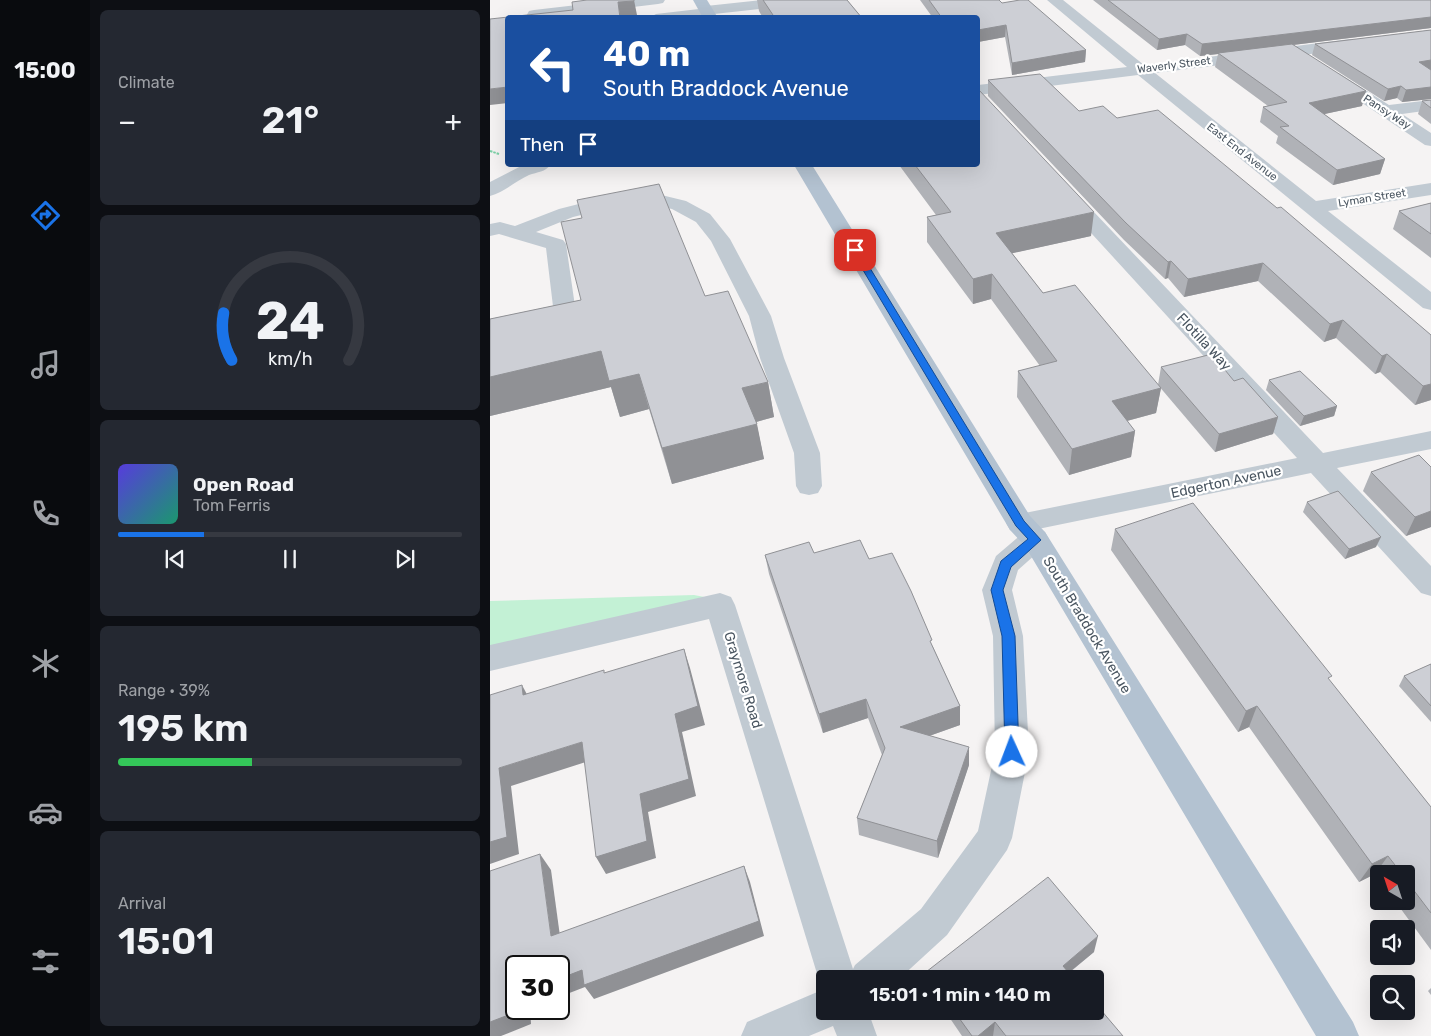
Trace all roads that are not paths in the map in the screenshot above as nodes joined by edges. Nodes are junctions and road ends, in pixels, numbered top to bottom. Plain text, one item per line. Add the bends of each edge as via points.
1 (658, 0) edge
2 (805, 0) edge
3 (1054, 0) edge
4 (706, 10) edge
5 (534, 15) edge
6 (675, 15) edge
7 (1362, 42) edge
8 (1292, 51) junction
9 (1138, 70) junction
10 (980, 99) edge
11 (1431, 105) edge
12 (1386, 111) junction
13 (1431, 141) edge
14 (535, 167) edge
15 (804, 167) edge
16 (1052, 180) edge
17 (1431, 189) edge
18 (490, 190) edge
19 (1313, 208) junction
20 (490, 230) edge
21 (516, 232) junction
22 (1431, 303) edge
23 (490, 350) edge
24 (1431, 440) edge
25 (1317, 464) junction
26 (809, 486) dead end
27 (1028, 532) junction
28 (1431, 584) edge
29 (490, 658) edge
30 (834, 970) edge
31 (879, 970) edge
32 (816, 1013) edge
33 (851, 1020) edge
34 (761, 1036) edge
35 (857, 1036) edge
36 (1339, 1036) edge

1 - 5 street
2 - 4 street
3 - 9 street, East End Avenue
4 - 6 street
7 - 8 street, Waverly Street
8 - 9 street, Waverly Street
8 - 12 street, Pansy Way
9 - 10 street, Waverly Street
9 - 19 street, East End Avenue
11 - 12 street
12 - 13 street, Pansy Way
14 - 18 street
15 - 27 main road, South Braddock Avenue
16 - 25 street, Flotilla Way
17 - 19 street, Lyman Street
19 - 22 street, East End Avenue
20 - 21 street via 500,228
21 - 23 street via 556,244 566,327
21 - 26 street via 566,212 622,199 649,198 679,205 703,218 720,239 760,316 807,453
24 - 25 street, Edgerton Avenue
25 - 27 street, Edgerton Avenue
25 - 28 street, Flotilla Way
27 - 31 street via 1006,564 997,590 1008,636 1012,752 994,838 934,922
27 - 36 main road, South Braddock Avenue
29 - 30 street, Graymore Road via 720,605
32 - 34 street
33 - 35 street

